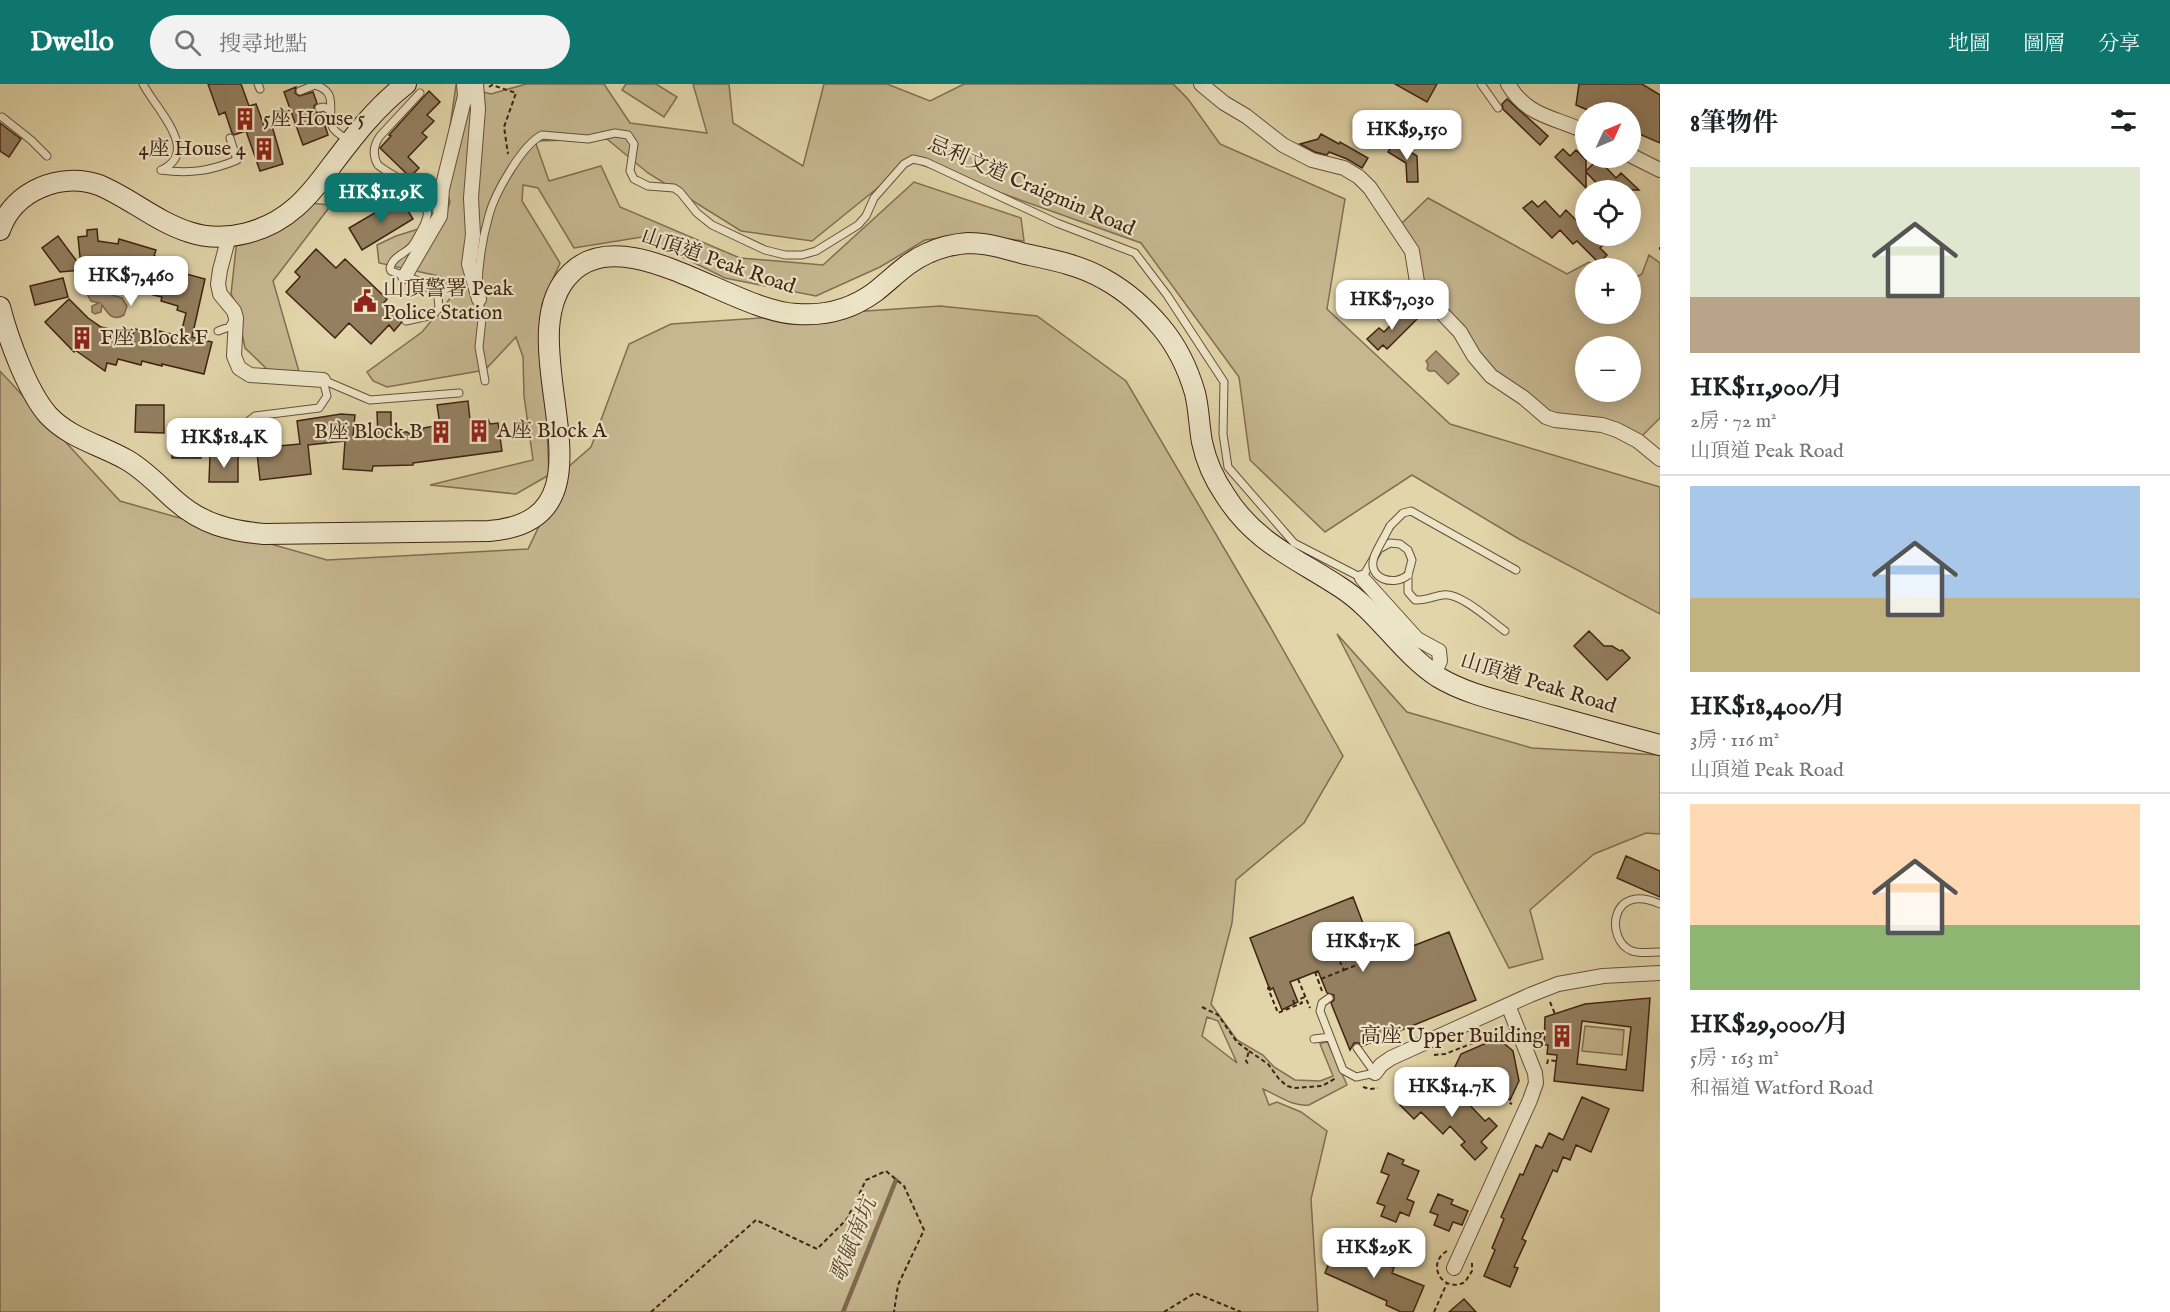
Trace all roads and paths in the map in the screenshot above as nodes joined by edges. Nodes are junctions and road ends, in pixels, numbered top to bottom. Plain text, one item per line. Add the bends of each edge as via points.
1 (143, 84) edge
2 (464, 84) edge
3 (476, 84) edge
4 (1201, 84) edge
5 (1481, 84) edge
6 (1508, 84) edge
7 (492, 85) edge
8 (413, 89) edge
9 (300, 91) dead end
10 (319, 108) dead end
11 (1498, 108) dead end
12 (331, 111) junction
13 (2, 117) dead end
14 (1575, 128) edge
15 (230, 138) dead end
16 (350, 142) junction
17 (47, 156) dead end
18 (1641, 160) edge
19 (1660, 170) edge
20 (510, 171) junction
21 (0, 230) edge
22 (229, 236) junction
23 (405, 276) junction
24 (479, 299) junction
25 (0, 307) edge
26 (236, 318) junction
27 (406, 321) dead end
28 (218, 331) dead end
29 (323, 380) junction
30 (485, 381) dead end
31 (459, 393) dead end
32 (228, 431) dead end
33 (1660, 459) edge
34 (1516, 570) dead end
35 (1408, 575) junction
36 (1362, 578) junction
37 (1505, 631) dead end
38 (1434, 674) junction
39 (1660, 745) edge
40 (1660, 904) edge
41 (1407, 945) dead end
42 (1660, 952) edge
43 (1340, 962) dead end
44 (1344, 970) junction
45 (1315, 972) dead end
46 (1660, 973) edge
47 (1298, 979) dead end
48 (1318, 980) junction
49 (1270, 987) dead end
50 (1305, 997) junction
51 (1326, 997) joint
52 (1548, 997) dead end
53 (1293, 1000) dead end
54 (1508, 1005) junction
55 (1295, 1006) junction
56 (1202, 1007) dead end
57 (1311, 1011) dead end
58 (1555, 1014) dead end
59 (1330, 1037) junction
60 (1314, 1039) dead end
61 (1513, 1047) dead end
62 (1357, 1048) dead end
63 (1249, 1051) junction
64 (1445, 1054) dead end
65 (1556, 1061) dead end
66 (1249, 1065) dead end
67 (1547, 1067) dead end
68 (1375, 1073) junction
69 (1337, 1079) dead end
70 (1493, 1092) dead end
71 (1517, 1104) dead end
72 (1454, 1268) dead end
73 (1447, 1283) dead end
74 (651, 1312) edge
75 (894, 1312) edge
76 (1164, 1312) edge
77 (1241, 1312) edge
78 (1434, 1312) edge

1 - 15 lane via 172,126 177,147 177,158 161,170 196,172 237,160
2 - 23 street via 465,96 442,189 440,216
3 - 24 street via 469,264
4 - 33 street via 1283,146 1312,160 1348,169 1364,181 1412,251 1420,291 1456,327 1491,376 1546,417 1617,430
5 - 11 lane
6 - 14 street via 1520,101 1535,112
7 - 20 path via 516,93 504,127
8 - 16 main road via 382,104
8 - 23 lane via 376,141 374,150 378,165 419,192 428,207 426,222 414,244 390,265 391,270
9 - 12 lane via 315,85 324,89 332,100
10 - 12 lane
12 - 16 lane via 334,130
13 - 17 lane
16 - 22 main road via 291,212 275,223
18 - 19 street
20 - 24 lane, 忌利文道 Craigmin Road via 489,214 478,278
20 - 36 lane, 忌利文道 Craigmin Road via 527,146 542,135 588,139 625,134 634,144 630,171 634,179 648,186 676,189 706,222 765,250 802,255 816,251 861,222 874,198 902,166 916,159 1057,223 1135,253 1224,382 1222,434 1228,467 1294,543
21 - 22 main road via 8,214 25,196 46,185 79,180 110,190 189,232
22 - 26 street via 218,284
23 - 27 lane via 426,285 437,295 439,304 433,315
24 - 30 lane, 忌利文道 Craigmin Road via 479,347
25 - 38 main road, 山頂道 Peak Road via 29,384 49,416 72,434 133,464 201,520 225,529 264,534 489,531 512,528 534,518 547,506 557,486 559,456 550,313 562,283 587,262 614,255 638,258 764,308 797,314 826,313 851,306 918,258 953,245 989,245 1070,264 1128,294 1174,345 1194,391 1209,466 1241,517 1276,549 1371,611
26 - 28 lane via 229,327
26 - 29 street via 234,356 244,372
29 - 31 lane via 370,400
29 - 32 lane via 327,396 319,408 255,416 235,432
34 - 35 lane, bridge via 1411,511 1403,513 1390,526 1374,557 1374,568 1387,581 1398,581
35 - 36 lane via 1411,555 1404,547 1390,543 1379,549
35 - 37 lane via 1408,592 1415,600 1444,594 1457,597
36 - 38 street, 忌利文道 Craigmin Road via 1417,639 1439,651 1440,661
38 - 39 main road, 山頂道 Peak Road via 1480,695
40 - 42 lane via 1640,898 1627,900 1619,907 1616,921 1619,938 1629,950
41 - 44 path
43 - 44 path
44 - 48 path
45 - 48 path
46 - 54 street via 1581,979
47 - 50 path
48 - 51 path
49 - 55 path via 1278,1013
50 - 55 path
50 - 57 path
51 - 59 lane via 1320,1011
52 - 58 path
53 - 55 path
54 - 68 street via 1391,1058
54 - 72 street via 1536,1083
56 - 63 path via 1218,1015 1237,1042
59 - 60 lane
59 - 68 lane via 1343,1070 1356,1077
61 - 64 path via 1491,1036
62 - 68 lane
63 - 66 path
63 - 69 path via 1268,1064 1287,1086 1322,1086
65 - 67 path via 1548,1060
70 - 71 path via 1492,1095
73 - 78 path
74 - 75 path via 756,1220 817,1249 847,1219 866,1180 886,1171 904,1186 924,1230 898,1285
76 - 77 path via 1195,1293

